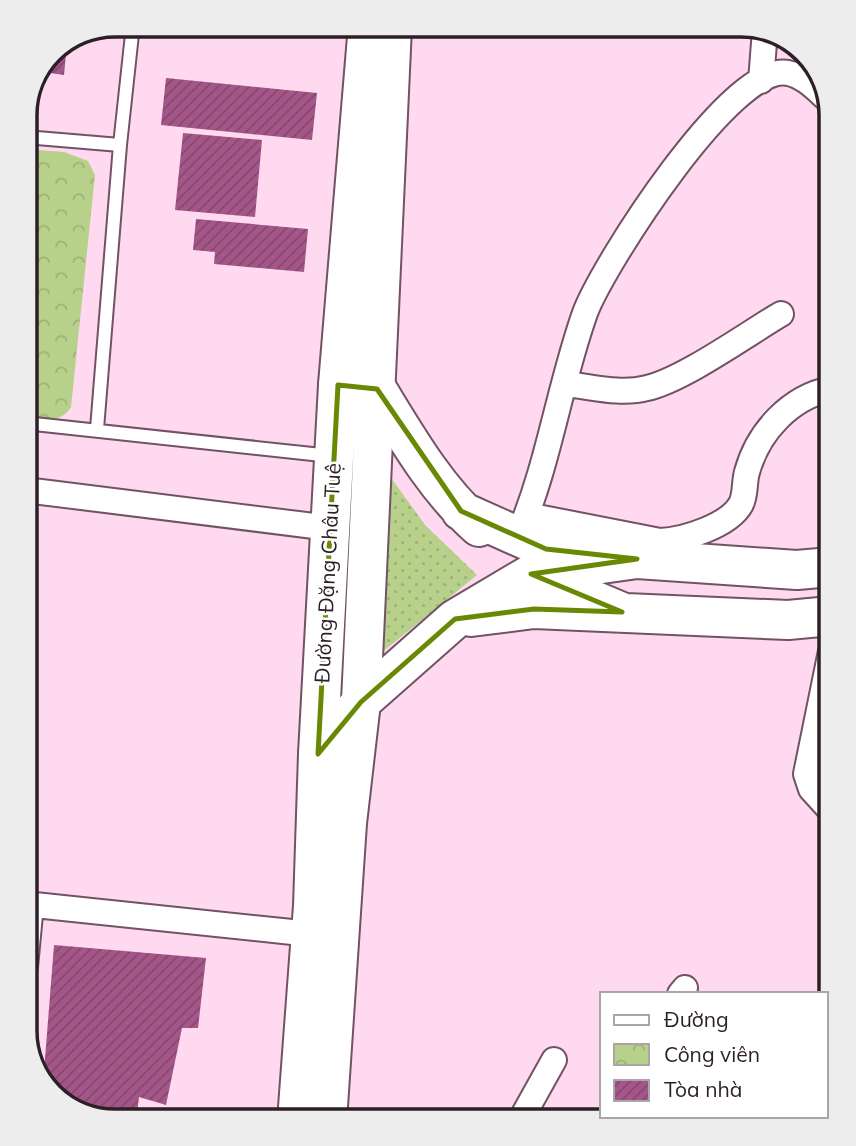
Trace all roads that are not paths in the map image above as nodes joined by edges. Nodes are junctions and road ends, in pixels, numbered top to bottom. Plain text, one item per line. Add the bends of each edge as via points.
1 (132, 37) edge
2 (367, 37) edge
3 (392, 37) edge
4 (764, 40) edge
5 (761, 81) junction
6 (814, 88) edge
7 (37, 138) edge
8 (120, 145) junction
9 (781, 314) dead end
10 (566, 384) junction
11 (338, 386) junction
12 (377, 390) junction
13 (819, 393) edge
14 (37, 424) edge
15 (97, 429) junction
16 (335, 456) junction
17 (37, 492) edge
18 (461, 511) junction
19 (523, 525) junction
20 (330, 528) junction
21 (637, 559) junction
22 (819, 568) edge
23 (531, 574) junction
24 (622, 612) junction
25 (819, 617) edge
26 (455, 620) junction
27 (361, 702) junction
28 (819, 710) edge
29 (318, 754) junction
30 (819, 798) edge
31 (37, 905) edge
32 (311, 934) junction
33 (554, 1060) dead end
34 (298, 1109) edge
35 (328, 1109) edge
36 (527, 1109) edge

1 - 8 lane
2 - 11 main road, Đường Đặng Châu Tuệ
3 - 12 main road, Đường Đặng Châu Tuệ
4 - 5 street
5 - 6 street via 769,74 787,72
5 - 10 street via 707,127 644,208 597,285
7 - 8 lane
8 - 15 lane
9 - 10 street via 648,388 622,391
10 - 19 street
11 - 12 main road
11 - 16 main road, Đường Đặng Châu Tuệ
12 - 18 main road via 416,454
12 - 27 main road, Đường Đặng Châu Tuệ
13 - 19 street via 781,415 761,440 741,504 722,520 681,540
14 - 15 lane
15 - 16 lane
16 - 20 main road, Đường Đặng Châu Tuệ
17 - 20 street
18 - 19 main road
18 - 23 main road
19 - 21 main road via 546,549
20 - 29 main road, Đường Đặng Châu Tuệ
21 - 22 main road
21 - 23 main road
23 - 24 main road
23 - 26 main road
24 - 25 main road via 788,620
24 - 26 main road via 534,609
26 - 27 main road
27 - 29 main road
27 - 35 main road, Đường Đặng Châu Tuệ via 347,822
28 - 30 street via 806,774
29 - 32 main road, Đường Đặng Châu Tuệ
31 - 32 street
32 - 34 main road, Đường Đặng Châu Tuệ
33 - 36 street

